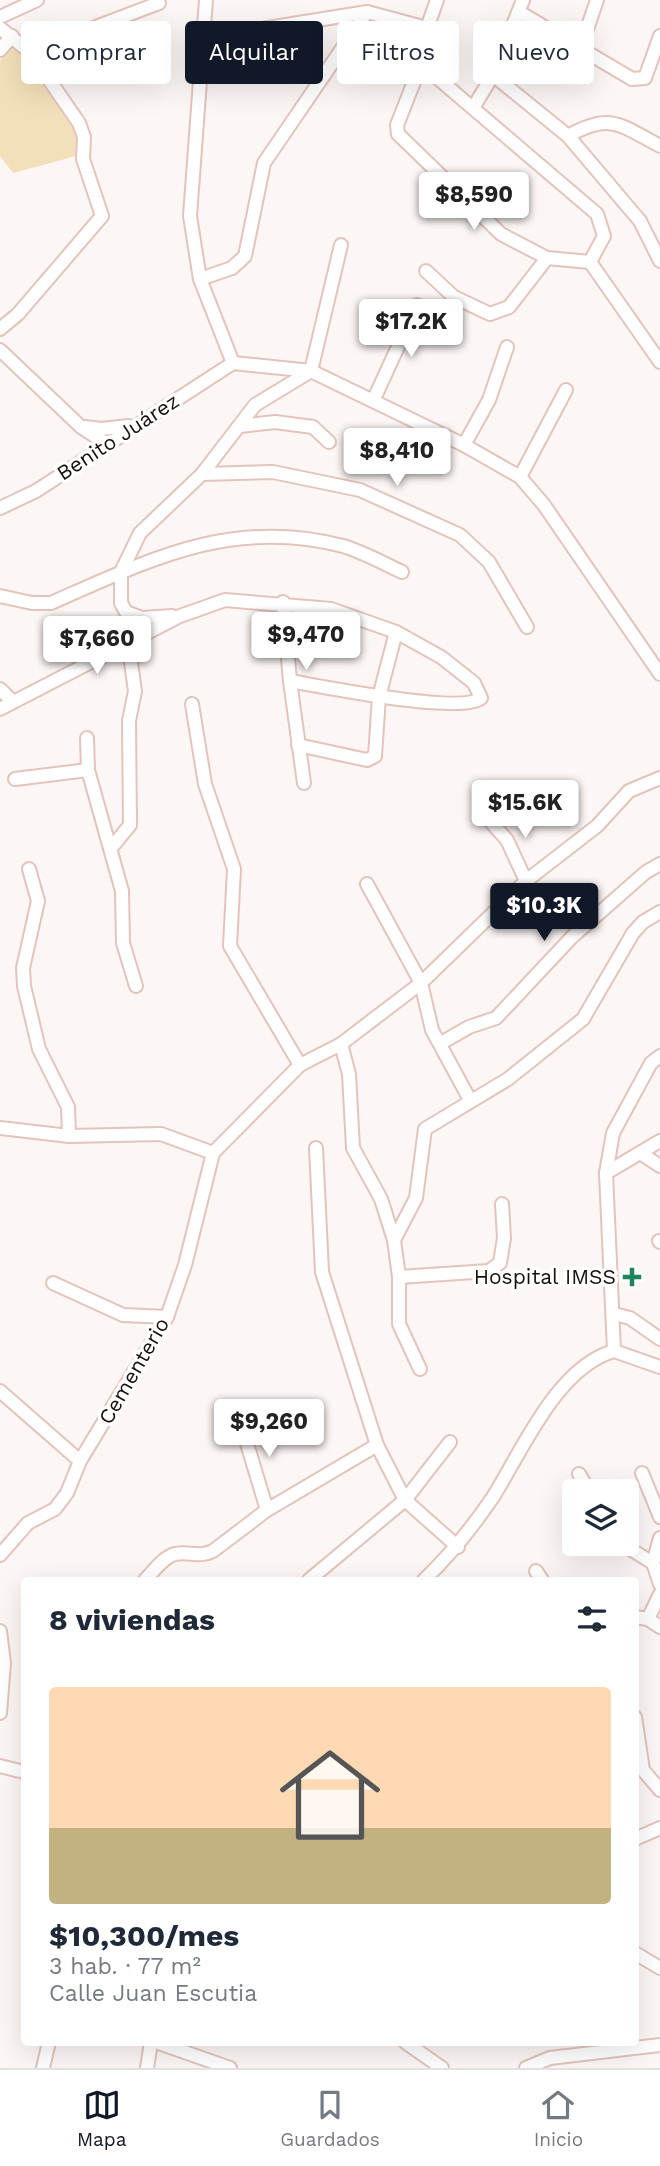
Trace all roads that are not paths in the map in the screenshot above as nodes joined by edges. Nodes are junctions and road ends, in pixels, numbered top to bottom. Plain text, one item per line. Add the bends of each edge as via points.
1 (37, 0) edge
2 (206, 0) edge
3 (437, 0) edge
4 (597, 0) edge
5 (159, 3) dead end
6 (521, 6) edge
7 (367, 12) junction
8 (0, 17) edge
9 (112, 21) edge
10 (205, 21) edge
11 (311, 21) edge
12 (403, 21) edge
13 (429, 21) edge
14 (543, 21) edge
15 (590, 21) edge
16 (0, 28) edge
17 (12, 36) junction
18 (660, 36) edge
19 (21, 44) edge
20 (0, 50) edge
21 (594, 55) edge
22 (52, 84) edge
23 (201, 84) edge
24 (413, 84) edge
25 (445, 84) edge
26 (488, 84) edge
27 (504, 84) edge
28 (473, 108) junction
29 (568, 136) junction
30 (660, 146) edge
31 (341, 245) dead end
32 (547, 258) junction
33 (660, 261) edge
34 (590, 262) junction
35 (426, 271) dead end
36 (200, 279) junction
37 (417, 305) dead end
38 (0, 329) edge
39 (507, 347) dead end
40 (0, 350) edge
41 (660, 362) edge
42 (233, 363) junction
43 (311, 371) junction
44 (566, 390) dead end
45 (374, 400) junction
46 (136, 425) junction
47 (240, 426) junction
48 (81, 427) junction
49 (329, 442) dead end
50 (107, 444) junction
51 (464, 445) junction
52 (202, 474) junction
53 (520, 477) junction
54 (0, 508) edge
55 (121, 572) junction
56 (402, 572) dead end
57 (0, 596) edge
58 (284, 602) junction
59 (180, 616) junction
60 (527, 627) dead end
61 (397, 632) junction
62 (128, 641) junction
63 (660, 674) edge
64 (290, 681) junction
65 (0, 688) edge
66 (379, 697) junction
67 (13, 702) junction
68 (192, 704) dead end
69 (0, 709) edge
70 (86, 738) dead end
71 (298, 745) junction
72 (88, 770) junction
73 (660, 778) edge
74 (15, 779) dead end
75 (304, 783) dead end
76 (490, 821) dead end
77 (112, 847) junction
78 (660, 864) edge
79 (29, 869) dead end
80 (526, 881) junction
81 (367, 884) dead end
82 (660, 912) edge
83 (421, 983) junction
84 (136, 986) dead end
85 (442, 1042) junction
86 (341, 1044) junction
87 (660, 1056) edge
88 (300, 1065) junction
89 (470, 1100) junction
90 (0, 1128) edge
91 (69, 1136) junction
92 (660, 1141) edge
93 (316, 1148) dead end
94 (213, 1153) junction
95 (642, 1154) junction
96 (660, 1166) edge
97 (606, 1173) junction
98 (502, 1204) dead end
99 (394, 1240) junction
100 (399, 1277) junction
101 (53, 1283) dead end
102 (614, 1314) junction
103 (167, 1317) junction
104 (660, 1339) edge
105 (614, 1351) junction
106 (660, 1367) edge
107 (420, 1369) dead end
108 (0, 1391) edge
109 (239, 1417) dead end
110 (450, 1441) dead end
111 (377, 1444) junction
112 (80, 1461) junction
113 (642, 1473) dead end
114 (579, 1475) dead end
115 (582, 1479) edge
116 (405, 1500) junction
117 (267, 1510) junction
118 (660, 1517) edge
119 (660, 1538) edge
120 (458, 1547) junction
121 (639, 1554) edge
122 (0, 1555) edge
123 (653, 1563) junction
124 (148, 1577) edge
125 (313, 1577) edge
126 (427, 1577) edge
127 (660, 1584) edge
128 (660, 1594) edge
129 (642, 1618) edge
130 (660, 1627) edge
131 (0, 1632) edge
132 (0, 1713) edge
133 (639, 1744) edge
134 (0, 1766) edge
135 (21, 1771) edge
136 (660, 1790) edge
137 (660, 1828) edge
138 (639, 1837) edge
139 (639, 1955) edge
140 (660, 1968) edge
141 (660, 2045) edge
142 (48, 2046) edge
143 (153, 2046) edge
144 (166, 2046) edge
145 (411, 2046) edge
146 (43, 2068) edge
147 (147, 2068) edge
148 (230, 2068) edge
149 (442, 2068) edge
150 (526, 2068) edge

1 - 8 street
2 - 10 street
3 - 13 street
4 - 15 street
5 - 9 street
6 - 14 street
7 - 11 street
7 - 12 street
7 - 36 street via 264,163 244,256 232,268
16 - 17 street
17 - 19 street
17 - 20 street
18 - 21 street via 645,78 638,80
22 - 38 street via 84,136 83,159 102,216
23 - 36 street via 190,216
24 - 32 street via 397,125 398,134 501,234
25 - 28 street
26 - 28 street
27 - 29 street
28 - 34 street via 597,214 604,236
29 - 30 street via 588,125 614,121
29 - 33 street via 640,221
31 - 43 street
32 - 34 street
32 - 35 street via 509,307 490,314 454,297
34 - 41 street
36 - 42 street
37 - 45 street
39 - 51 street via 489,400
40 - 48 street
42 - 43 street
42 - 46 street, Benito Juárez
43 - 45 street
43 - 47 street via 255,405
44 - 53 street
45 - 51 street
46 - 48 street
46 - 50 street, Benito Juárez
47 - 49 street via 275,422 313,427
47 - 52 street
48 - 50 street
50 - 54 street, Benito Juárez via 36,491
51 - 53 street
52 - 55 street via 140,533
52 - 60 street via 273,472 360,490 460,536 489,562
53 - 63 street
55 - 56 street via 187,547 258,534 343,547
55 - 57 street via 51,603
55 - 59 street via 121,603 126,612 142,618
58 - 59 street via 225,600
58 - 61 street via 331,609
58 - 64 street
59 - 62 street
61 - 66 street
61 - 66 street via 441,657 474,683 481,698 468,704
62 - 67 street
62 - 77 street via 135,691 129,721 130,825
64 - 66 street
64 - 71 street
65 - 67 street
66 - 71 street via 372,760
67 - 69 street
68 - 88 street via 205,784 234,869 230,946
70 - 72 street
71 - 75 street
72 - 74 street
72 - 77 street
73 - 80 street via 629,791 597,826
76 - 80 street via 507,840
77 - 84 street via 122,891 123,943
78 - 85 street via 572,937 496,1018
79 - 91 street via 38,901 23,968 24,986 39,1049 68,1107
80 - 83 street
81 - 83 street
82 - 89 street via 633,933 583,1019 508,1079
83 - 85 street via 432,1030
83 - 86 street
85 - 89 street
86 - 88 street
86 - 99 street via 349,1074 353,1148 381,1199
87 - 97 street via 613,1133
88 - 94 street
89 - 99 street via 425,1129 416,1198
90 - 91 street
91 - 94 street via 161,1134
92 - 95 street
93 - 111 street via 322,1272
94 - 103 street, Cementerio
95 - 96 street
95 - 97 street
97 - 102 street
98 - 100 street via 500,1263 488,1270
99 - 100 street
100 - 107 street via 399,1324
101 - 103 street via 122,1315
102 - 104 street via 630,1318
102 - 105 street
103 - 112 street, Cementerio
105 - 106 street
105 - 120 street via 603,1354 571,1380 540,1417
108 - 112 street
109 - 117 street
110 - 116 street
111 - 116 street
111 - 117 street
112 - 122 street, Cementerio via 55,1509 28,1523
113 - 118 street
114 - 115 street
116 - 120 street
116 - 125 street
117 - 124 street via 205,1555 176,1554
119 - 123 street
120 - 126 street
121 - 123 street
123 - 127 street
128 - 129 street
129 - 130 street
131 - 132 street via 4,1663
133 - 136 street via 643,1770
134 - 135 street
137 - 138 street
139 - 140 street
141 - 150 street via 550,2058
142 - 146 street
143 - 147 street
144 - 148 street
145 - 149 street

